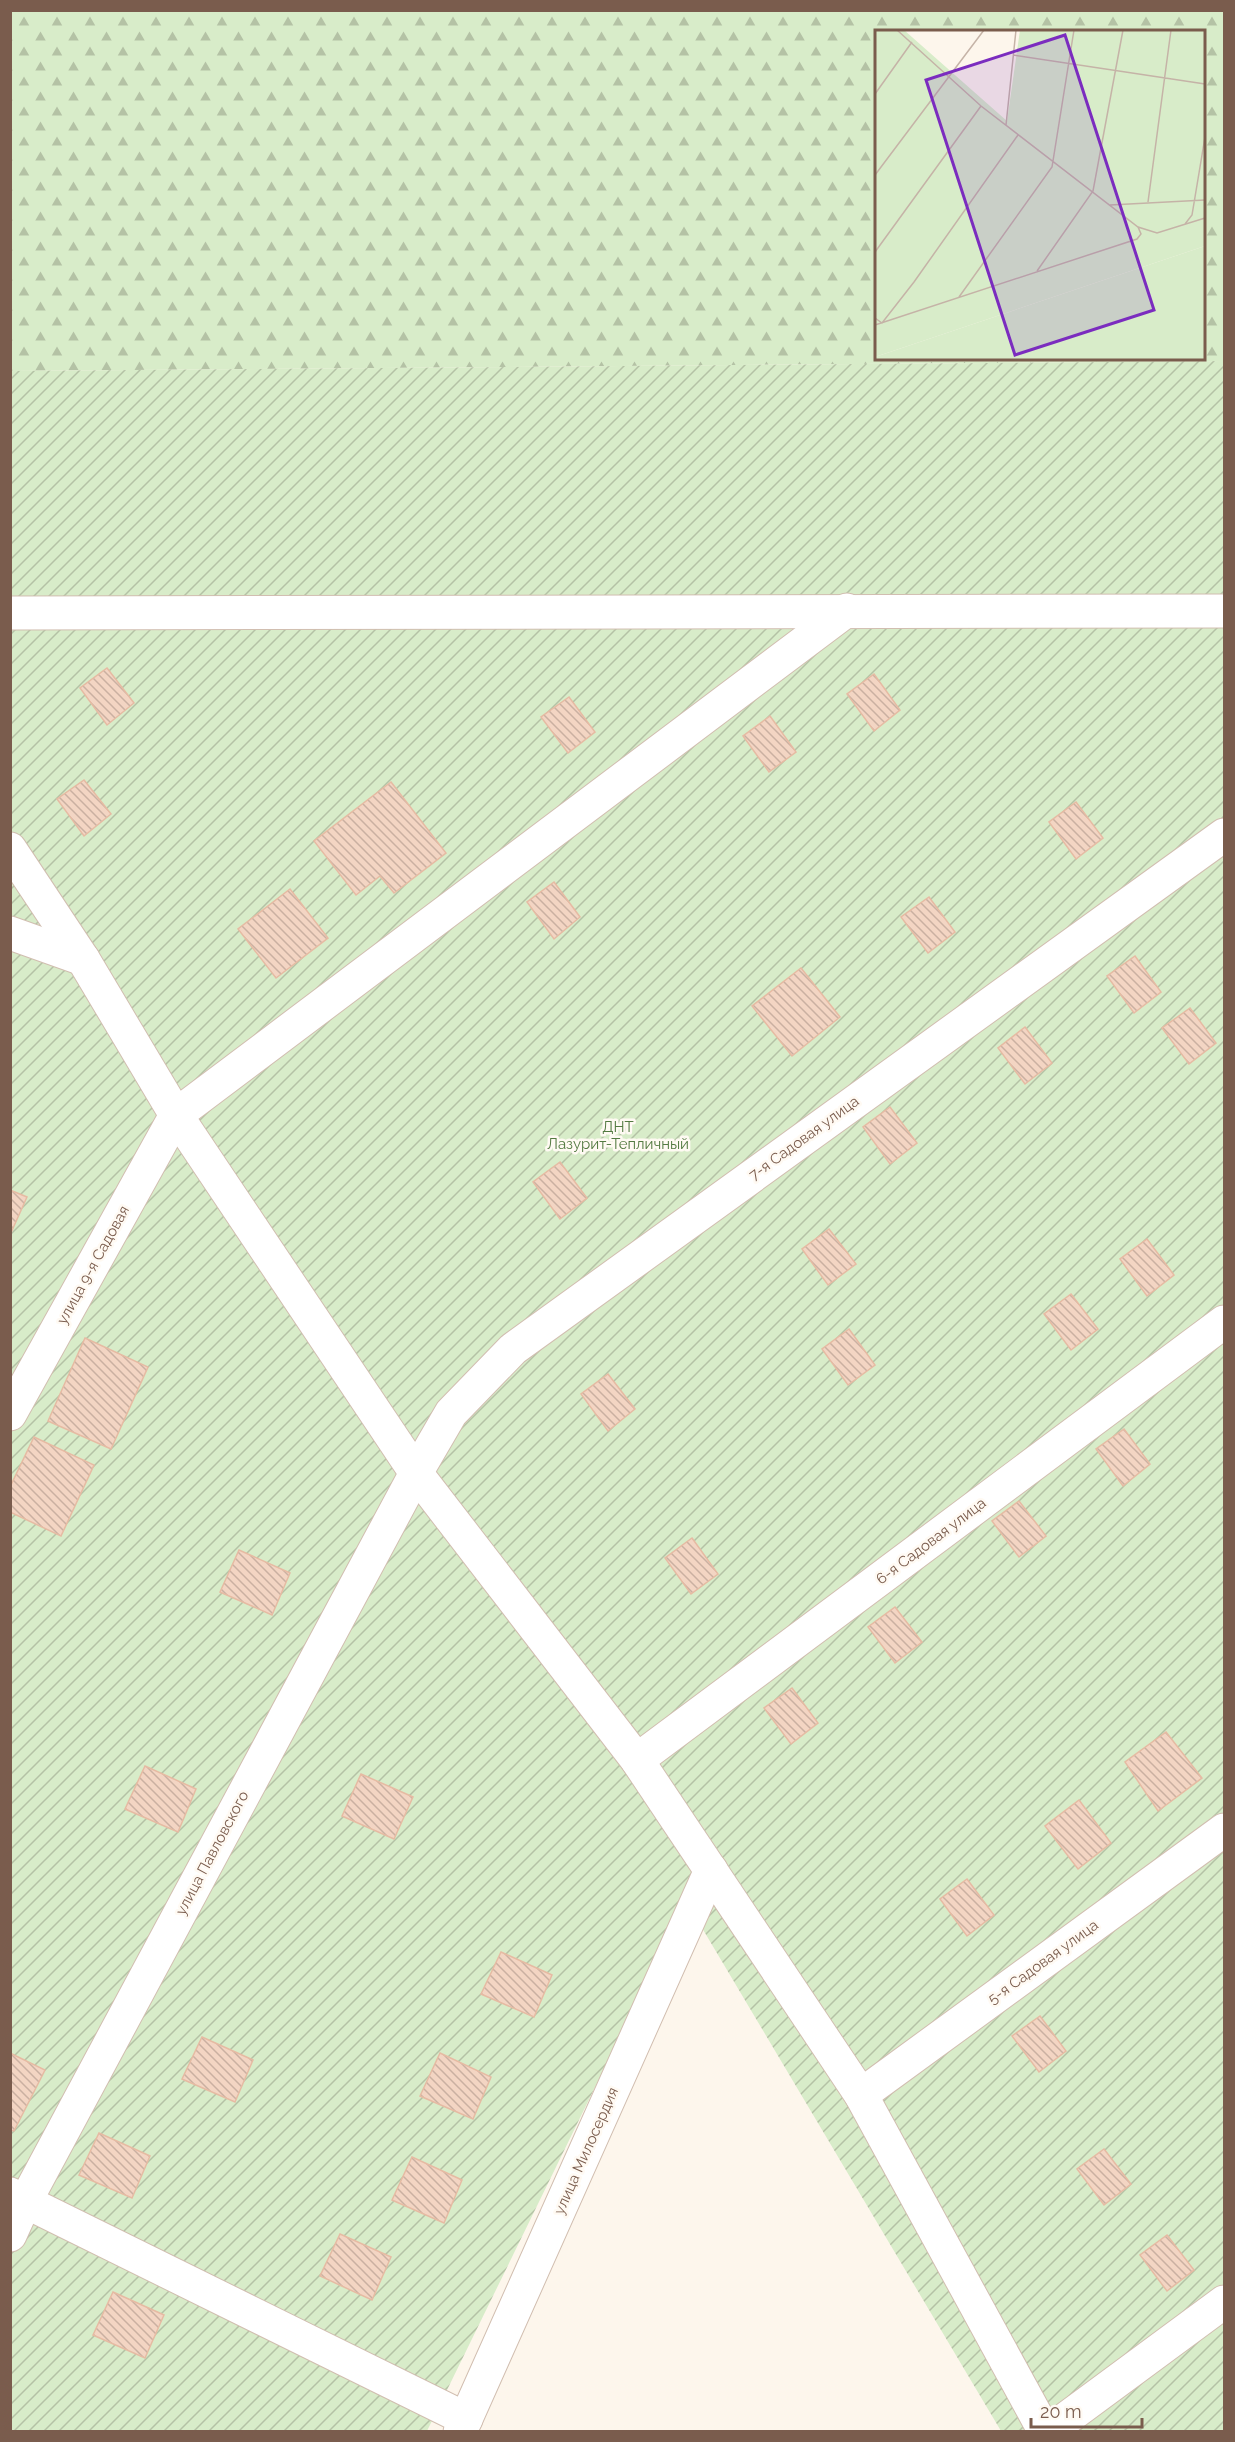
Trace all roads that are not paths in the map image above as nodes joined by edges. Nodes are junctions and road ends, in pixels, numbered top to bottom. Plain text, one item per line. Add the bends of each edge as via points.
1 (847, 610) junction
2 (1224, 611) edge
3 (10, 613) edge
4 (1224, 835) edge
5 (10, 849) edge
6 (10, 933) edge
7 (83, 959) junction
8 (176, 1115) junction
9 (1224, 1322) edge
10 (10, 1414) edge
11 (416, 1473) junction
12 (637, 1760) junction
13 (1224, 1830) edge
14 (711, 1870) junction
15 (861, 2095) junction
16 (18, 2198) edge
17 (10, 2235) edge
18 (1224, 2302) edge
19 (463, 2425) edge
20 (1046, 2432) edge

1 - 2 street
1 - 3 street
1 - 8 street
4 - 11 street, 7-я Садовая улица via 513,1349 451,1413
5 - 7 street
6 - 7 street
7 - 8 street
8 - 10 street, улица 9-я Садовая
8 - 11 street
9 - 12 street, 6-я Садовая улица
11 - 12 street
11 - 16 street, улица Павловского
12 - 14 street
13 - 15 street, 5-я Садовая улица
14 - 15 street
14 - 19 street, улица Милосердия
15 - 20 street
16 - 17 street, улица Павловского
16 - 19 street
18 - 20 street

